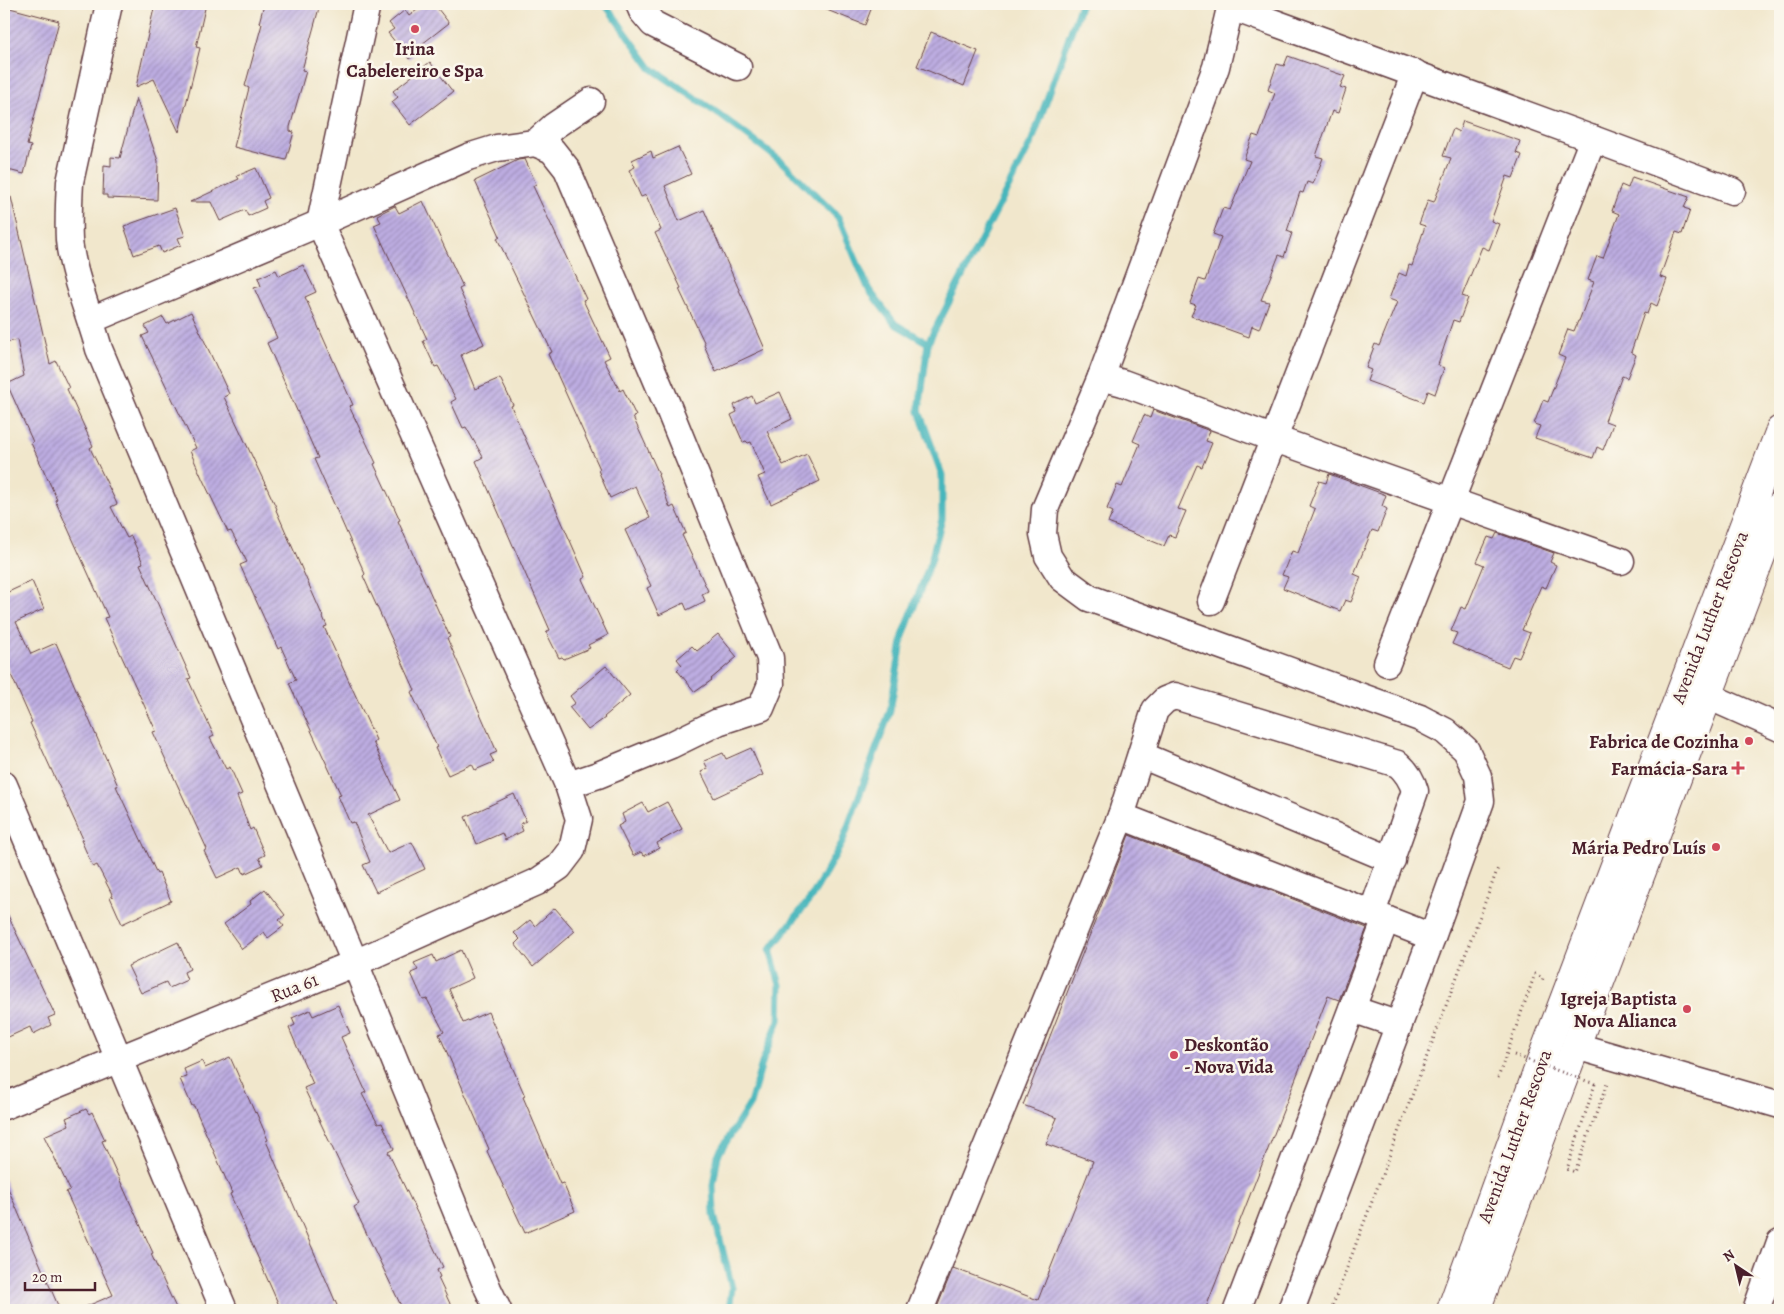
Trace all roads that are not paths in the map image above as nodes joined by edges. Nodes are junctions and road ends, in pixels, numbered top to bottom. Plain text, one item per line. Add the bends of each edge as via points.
1 (108, 4) edge
2 (367, 4) edge
3 (638, 4) edge
4 (1231, 5) edge
5 (738, 67) dead end
6 (1415, 73) junction
7 (591, 101) dead end
8 (1593, 138) junction
9 (535, 143) junction
10 (1732, 191) dead end
11 (320, 223) junction
12 (91, 320) junction
13 (1101, 377) junction
14 (1780, 430) edge
15 (1275, 439) junction
16 (1450, 501) junction
17 (1780, 506) edge
18 (1621, 560) dead end
19 (1211, 601) dead end
20 (1387, 663) dead end
21 (1708, 696) junction
22 (1780, 728) edge
23 (1141, 755) junction
24 (4, 785) edge
25 (568, 785) junction
26 (1120, 816) junction
27 (1392, 860) junction
28 (1379, 916) junction
29 (1432, 937) junction
30 (355, 963) junction
31 (1352, 1009) junction
32 (1399, 1025) junction
33 (1576, 1046) junction
34 (119, 1059) junction
35 (1780, 1104) edge
36 (4, 1106) edge
37 (1780, 1242) edge
38 (224, 1310) edge
39 (498, 1310) edge
40 (920, 1310) edge
41 (1237, 1310) edge
42 (1291, 1310) edge
43 (1452, 1310) edge
44 (1476, 1310) edge
45 (1756, 1310) edge

1 - 12 street via 76,147 68,209 70,242
2 - 11 street
3 - 5 street via 653,24
4 - 6 street
4 - 13 street via 1216,67
6 - 8 street
6 - 15 street
7 - 9 street
8 - 10 street
8 - 16 street
9 - 11 street via 497,148 468,157
9 - 25 street via 552,150 568,169 770,658 771,684 761,708 718,722 672,745
11 - 12 street
11 - 25 street
12 - 30 street via 103,358
13 - 15 street
13 - 29 street via 1046,509 1043,534 1048,556 1062,578 1090,598 1420,718 1445,731 1466,750 1478,776 1481,801
14 - 43 main road, Avenida Luther Rescova via 1545,1050
15 - 16 street
15 - 19 street
16 - 18 street
16 - 20 street
17 - 21 main road, Avenida Luther Rescova
21 - 22 street
21 - 33 main road, Avenida Luther Rescova
23 - 26 street
23 - 27 street
23 - 27 street via 1155,710 1175,696 1398,764 1412,781 1415,791
24 - 34 street
25 - 30 street, Rua 61 via 579,819 572,850 559,867 537,882
26 - 28 street
26 - 40 street
27 - 28 street
28 - 29 street
28 - 31 street
29 - 32 street
30 - 34 street, Rua 61
30 - 39 street
31 - 32 street
31 - 41 street
32 - 42 street
33 - 35 street
33 - 44 main road, Avenida Luther Rescova
34 - 36 street, Rua 61
34 - 38 street
37 - 45 street

